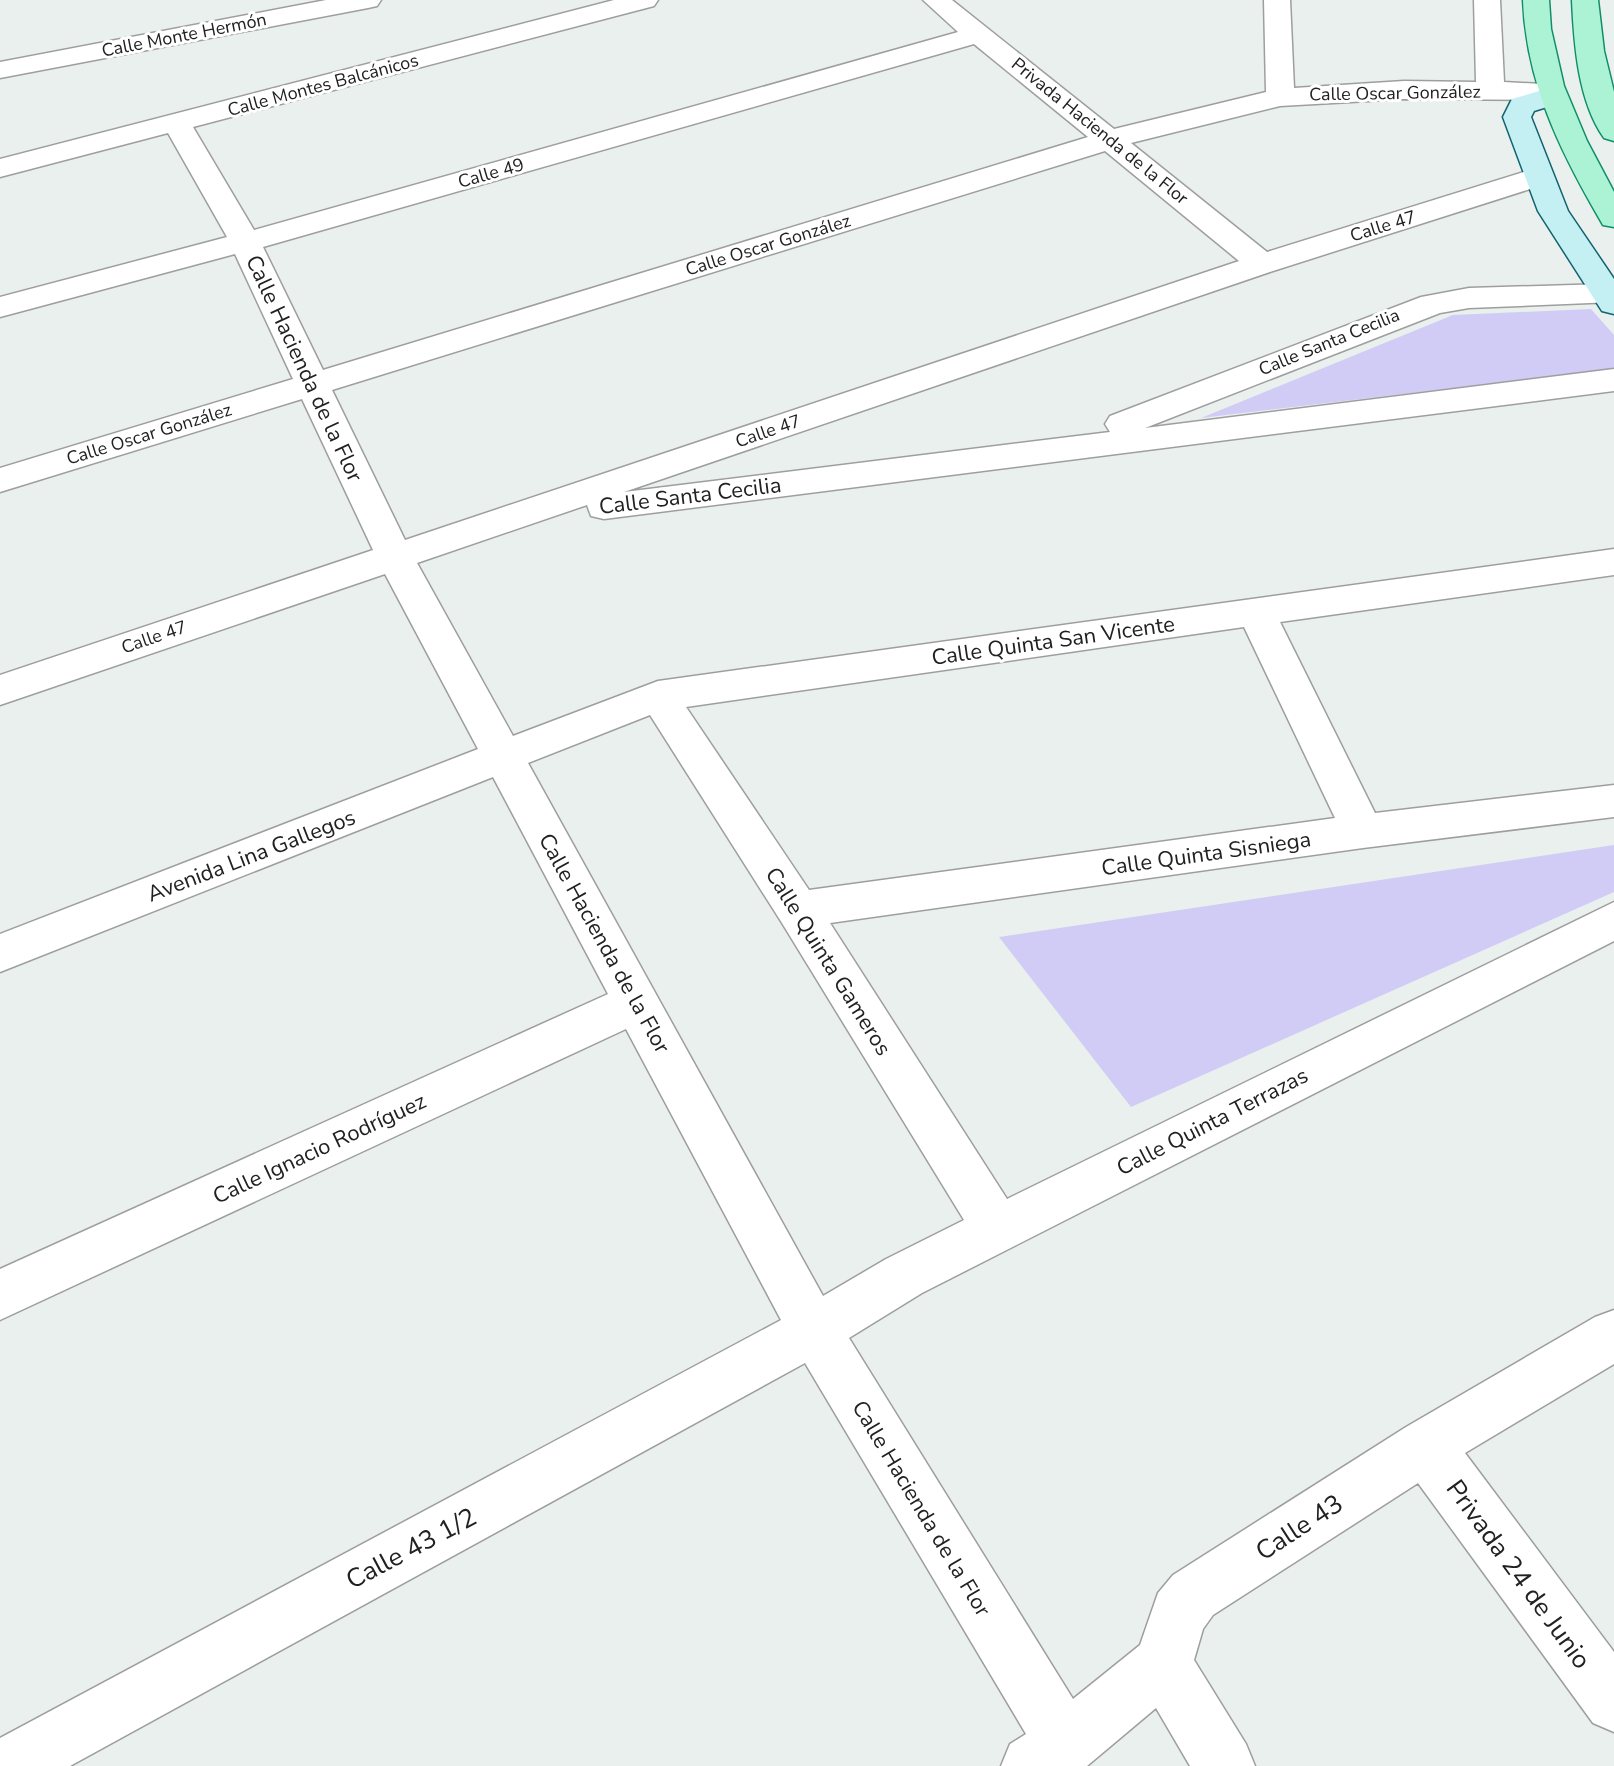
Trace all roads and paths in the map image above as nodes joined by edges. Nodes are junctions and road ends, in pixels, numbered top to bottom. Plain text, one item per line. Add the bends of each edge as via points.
1 (368, 0) edge
2 (645, 0) edge
3 (936, 0) edge
4 (1277, 0) edge
5 (1487, 0) edge
6 (1536, 0) edge
7 (1585, 0) edge
8 (293, 7) edge
9 (980, 34) junction
10 (0, 70) edge
11 (1490, 90) junction
12 (1552, 93) junction
13 (1280, 97) junction
14 (177, 124) junction
15 (1612, 124) edge
16 (1112, 140) junction
17 (0, 168) edge
18 (1538, 177) junction
19 (1614, 218) edge
20 (245, 242) junction
21 (1262, 264) junction
22 (1610, 299) edge
23 (0, 307) edge
24 (1614, 380) edge
25 (312, 384) junction
26 (1064, 447) junction
27 (0, 480) edge
28 (507, 519) junction
29 (394, 555) junction
30 (1614, 562) edge
31 (1256, 612) junction
32 (0, 690) edge
33 (658, 696) junction
34 (503, 757) junction
35 (1614, 801) edge
36 (1363, 831) junction
37 (798, 910) junction
38 (1614, 920) edge
39 (0, 953) edge
40 (638, 1002) junction
41 (997, 1229) junction
42 (0, 1295) edge
43 (814, 1330) junction
44 (1614, 1335) edge
45 (1425, 1446) junction
46 (1163, 1664) junction
47 (1614, 1702) edge
48 (1049, 1755) edge
49 (9, 1766) edge
50 (1224, 1766) edge

1 - 8 street, Calle Monte Hermón
2 - 14 street, Calle Montes Balcánicos
3 - 9 street, Privada Hacienda de la Flor
4 - 13 street
5 - 11 street
6 - 12 main road via 1540,50
7 - 15 main road via 1597,86
8 - 10 street, Calle Monte Hermón
9 - 16 street, Privada Hacienda de la Flor
9 - 20 street, Calle 49
11 - 12 street, Calle Oscar González
11 - 13 street, Calle Oscar González
12 - 18 street via 1517,112
12 - 19 main road
13 - 16 street, Calle Oscar González
14 - 17 street, Calle Montes Balcánicos
14 - 20 street, Calle Hacienda de la Flor
16 - 21 street, Privada Hacienda de la Flor
16 - 25 street, Calle Oscar González
18 - 21 street, Calle 47
18 - 22 street via 1569,239
20 - 23 street, Calle 49
20 - 25 street, Calle Hacienda de la Flor
21 - 28 street, Calle 47
22 - 26 street, Calle Santa Cecilia via 1469,298 1433,304
24 - 26 street, Calle Santa Cecilia
25 - 27 street, Calle Oscar González
25 - 29 street, Calle Hacienda de la Flor
26 - 28 street, Calle Santa Cecilia
28 - 29 street, Calle 47
29 - 32 street, Calle 47
29 - 34 street, Calle Hacienda de la Flor
30 - 31 street, Calle Quinta San Vicente
31 - 33 street, Calle Quinta San Vicente
31 - 36 street
33 - 34 street, Calle Quinta San Vicente
33 - 37 street, Calle Quinta Gameros
34 - 39 street, Avenida Lina Gallegos
34 - 40 street, Calle Hacienda de la Flor
35 - 36 street, Calle Quinta Sisniega
36 - 37 street, Calle Quinta Sisniega
37 - 41 street, Calle Quinta Gameros
38 - 41 street, Calle Quinta Terrazas
40 - 42 street, Calle Ignacio Rodríguez
40 - 43 street, Calle Hacienda de la Flor
41 - 43 street, Calle Quinta Terrazas
43 - 48 street, Calle Hacienda de la Flor
43 - 49 street, Calle 43 1/2
44 - 45 street, Calle 43
45 - 46 street, Calle 43 via 1193,1595 1179,1614
45 - 47 street, Privada 24 de Junio
46 - 48 street
46 - 50 street

